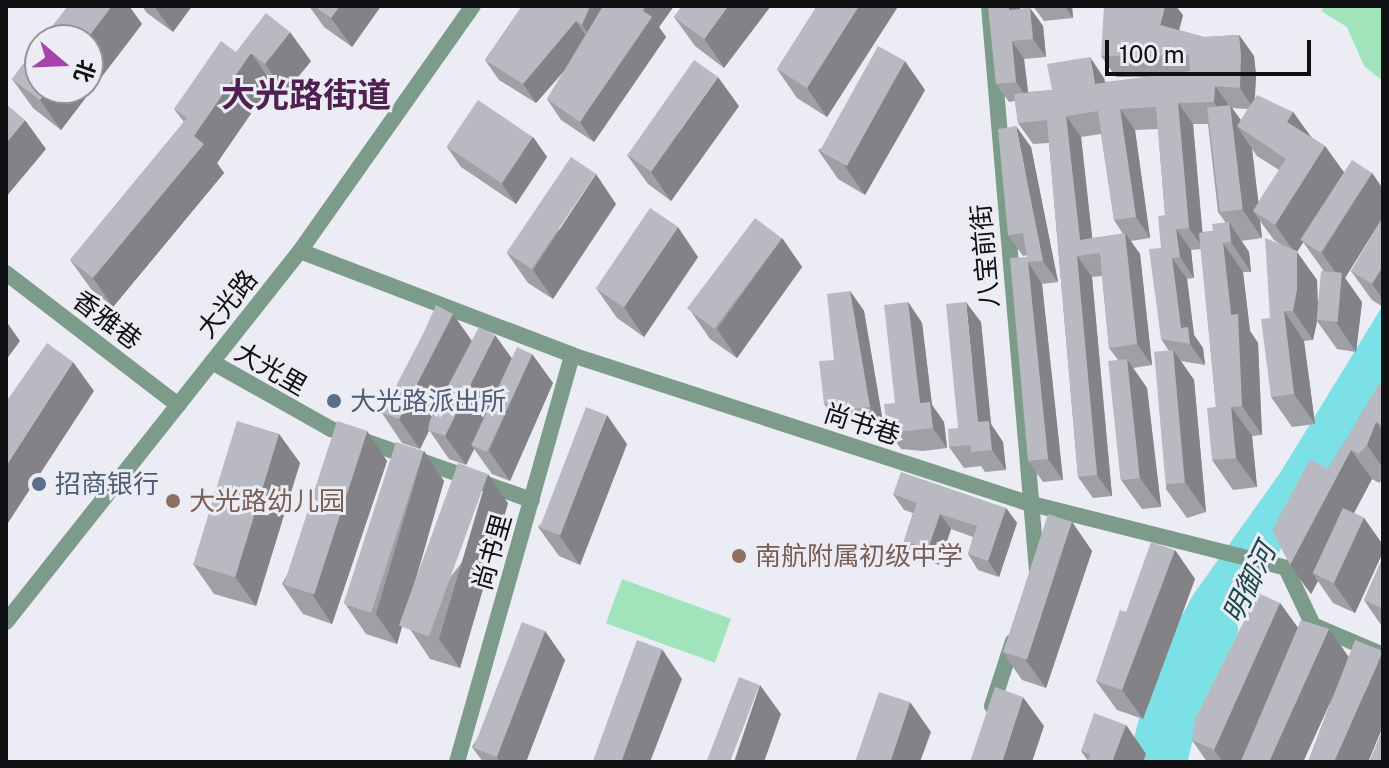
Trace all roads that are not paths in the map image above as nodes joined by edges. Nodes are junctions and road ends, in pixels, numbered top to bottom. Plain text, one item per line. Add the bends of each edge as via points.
1 (473, 6) edge
2 (989, 6) edge
3 (300, 251) junction
4 (6, 273) edge
5 (572, 355) junction
6 (212, 362) junction
7 (178, 405) junction
8 (532, 500) junction
9 (1028, 503) junction
10 (1030, 591) edge
11 (1020, 619) edge
12 (6, 622) edge
13 (1383, 655) edge
14 (988, 719) edge
15 (457, 762) edge

1 - 3 street, 大光路
2 - 9 street, 八宝前街
3 - 5 street, 尚书巷
3 - 6 street, 大光路
4 - 7 street, 香雅巷
5 - 8 street, 尚书里
5 - 9 street, 尚书巷
6 - 7 street, 大光路
6 - 8 street, 大光里 via 331,429
7 - 12 street, 大光路
8 - 15 street, 尚书里
9 - 10 street, 八宝前街 via 1039,562
9 - 13 street, 尚书巷 via 1237,551 1286,568 1313,625
11 - 14 street

